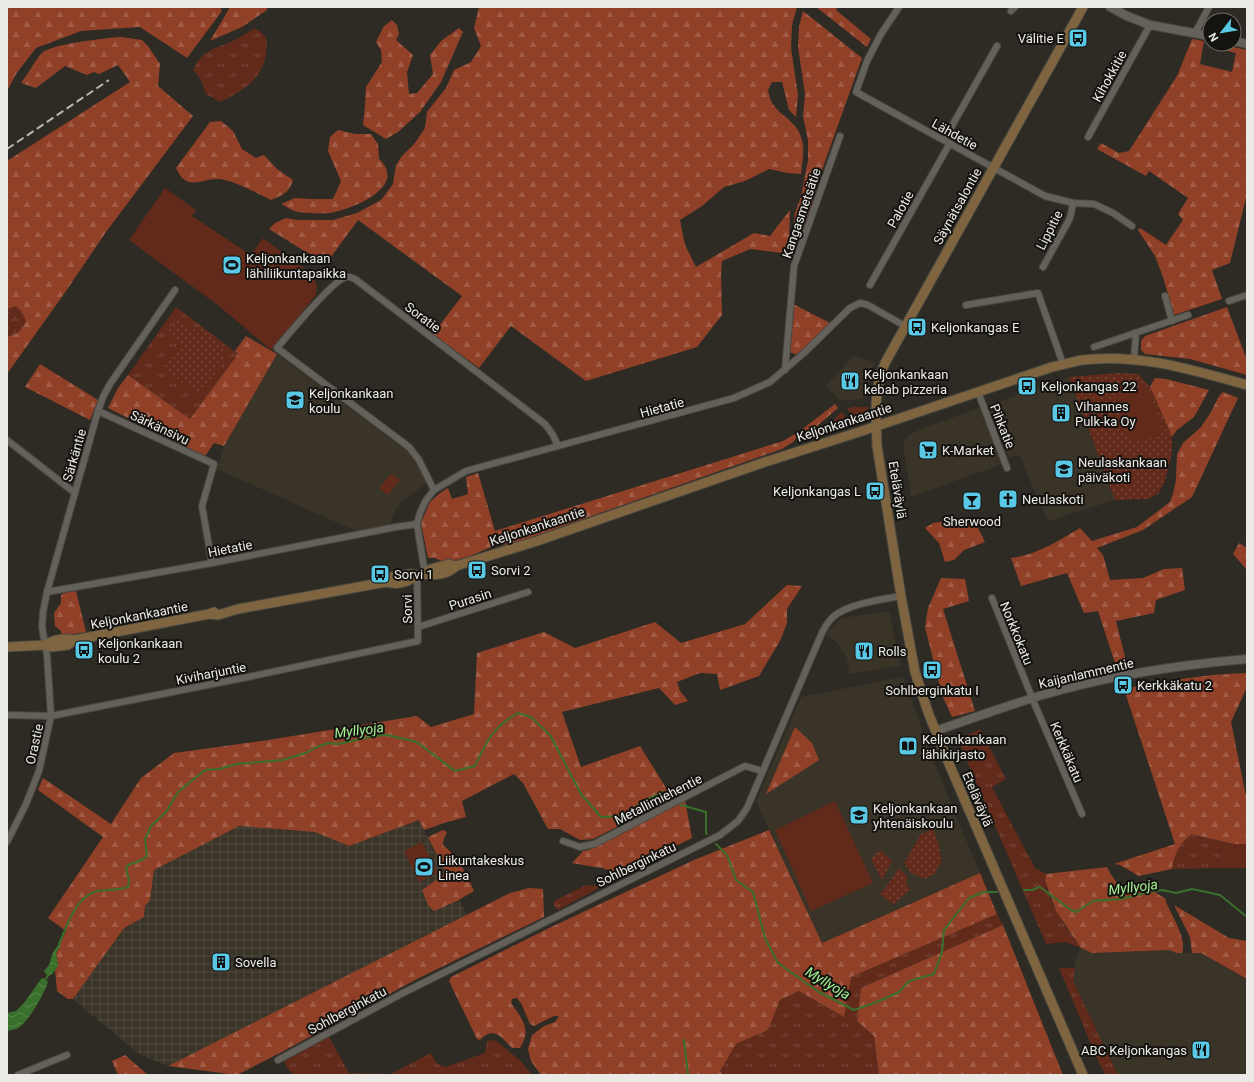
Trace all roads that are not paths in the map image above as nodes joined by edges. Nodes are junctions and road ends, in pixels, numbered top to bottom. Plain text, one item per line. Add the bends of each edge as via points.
1 (899, 7) edge
2 (1083, 7) edge
3 (1110, 7) edge
4 (1208, 7) edge
5 (1150, 25) junction
6 (1195, 33) junction
7 (1202, 34) edge
8 (997, 46) dead end
9 (840, 136) dead end
10 (1088, 137) dead end
11 (947, 142) junction
12 (993, 168) junction
13 (1073, 203) junction
14 (1132, 226) dead end
15 (1043, 267) dead end
16 (870, 285) dead end
17 (174, 290) dead end
18 (1247, 295) edge
19 (1165, 296) dead end
20 (1229, 301) dead end
21 (966, 305) dead end
22 (1188, 315) dead end
23 (1172, 321) junction
24 (905, 326) junction
25 (1136, 333) junction
26 (1094, 347) dead end
27 (1134, 359) junction
28 (1063, 364) junction
29 (785, 370) junction
30 (1247, 385) edge
31 (978, 392) junction
32 (98, 411) junction
33 (876, 425) junction
34 (7, 440) edge
35 (558, 446) junction
36 (1008, 468) dead end
37 (434, 490) junction
38 (74, 493) junction
39 (417, 524) junction
40 (212, 563) junction
41 (421, 575) junction
42 (47, 592) junction
43 (528, 592) dead end
44 (901, 596) junction
45 (992, 598) dead end
46 (418, 627) junction
47 (418, 642) joint
48 (45, 645) junction
49 (7, 647) edge
50 (1247, 659) edge
51 (1032, 698) junction
52 (7, 714) edge
53 (51, 716) junction
54 (935, 731) junction
55 (762, 771) junction
56 (1082, 814) dead end
57 (8, 840) edge
58 (563, 841) dead end
59 (67, 1055) dead end
60 (278, 1060) dead end
61 (18, 1075) edge
62 (1083, 1075) edge

1 - 11 street, Lähdetie via 867,61 856,92
2 - 12 main road, Säynätsalontie
3 - 5 street
4 - 6 street
5 - 6 street
5 - 10 street, Kihokkitie
6 - 7 street
8 - 11 street, Palotie
9 - 29 street, Kangasmetsätie via 794,266
11 - 12 street, Lähdetie
11 - 16 street, Palotie
12 - 13 street, Lähdetie via 1045,196
12 - 24 main road, Säynätsalontie
13 - 14 street, Lähdetie via 1094,204
13 - 15 street, Lippitie via 1072,214
17 - 32 street, Särkäntie via 110,384 102,397
18 - 20 street
19 - 23 street
21 - 28 street via 1038,293
22 - 23 street
23 - 25 street
24 - 29 street, Hietatie via 860,303 850,308
24 - 33 main road, Säynätsalontie via 879,378
25 - 26 street
25 - 27 street
27 - 28 main road, Keljonkankaantie via 1082,360
27 - 30 main road, Keljonkankaantie via 1189,368
28 - 31 main road, Keljonkankaantie
29 - 35 street, Hietatie via 770,382 734,398
31 - 33 main road, Keljonkankaantie
31 - 36 street, Pihkatie
32 - 38 street, Särkäntie
32 - 40 street, Särkänsivu via 214,464 202,506
33 - 41 main road, Keljonkankaantie via 537,541 456,566 449,564 430,569
33 - 44 main road, Eteläväylä via 877,446
34 - 38 street
35 - 37 street, Hietatie via 466,471
35 - 37 street, Soratie via 545,424 355,279 345,277 326,293 276,348 409,447 419,460
37 - 39 street, Hietatie via 426,500
38 - 42 street, Särkäntie
39 - 40 street, Hietatie
39 - 41 street, Hietatie
40 - 42 street, Hietatie
41 - 46 street, Sorvi
41 - 48 main road, Keljonkankaantie via 394,584 386,582 218,611 74,640 67,638 51,641
42 - 48 street, Särkäntie via 42,627
43 - 46 street, Purasin
44 - 54 main road, Eteläväylä via 915,672
44 - 55 street, Sohlberginkatu via 880,599 844,610 834,616 821,635
45 - 51 street, Norkkokatu
46 - 47 street, Sorvi
47 - 53 street, Kiviharjuntie
48 - 49 main road, Keljonkankaantie
48 - 53 street, Orastie via 48,655
50 - 51 street, Kaijanlammentie via 1134,673
51 - 54 street, Kaijanlammentie
51 - 56 street, Kerkkäkatu
52 - 53 street, Kiviharjuntie
53 - 57 street, Orastie via 39,771
54 - 62 main road, Eteläväylä
55 - 58 street, Metallimiehentie via 745,766 595,844 580,847
55 - 60 street, Sohlberginkatu via 747,808 738,821 720,835 403,993
59 - 61 street

